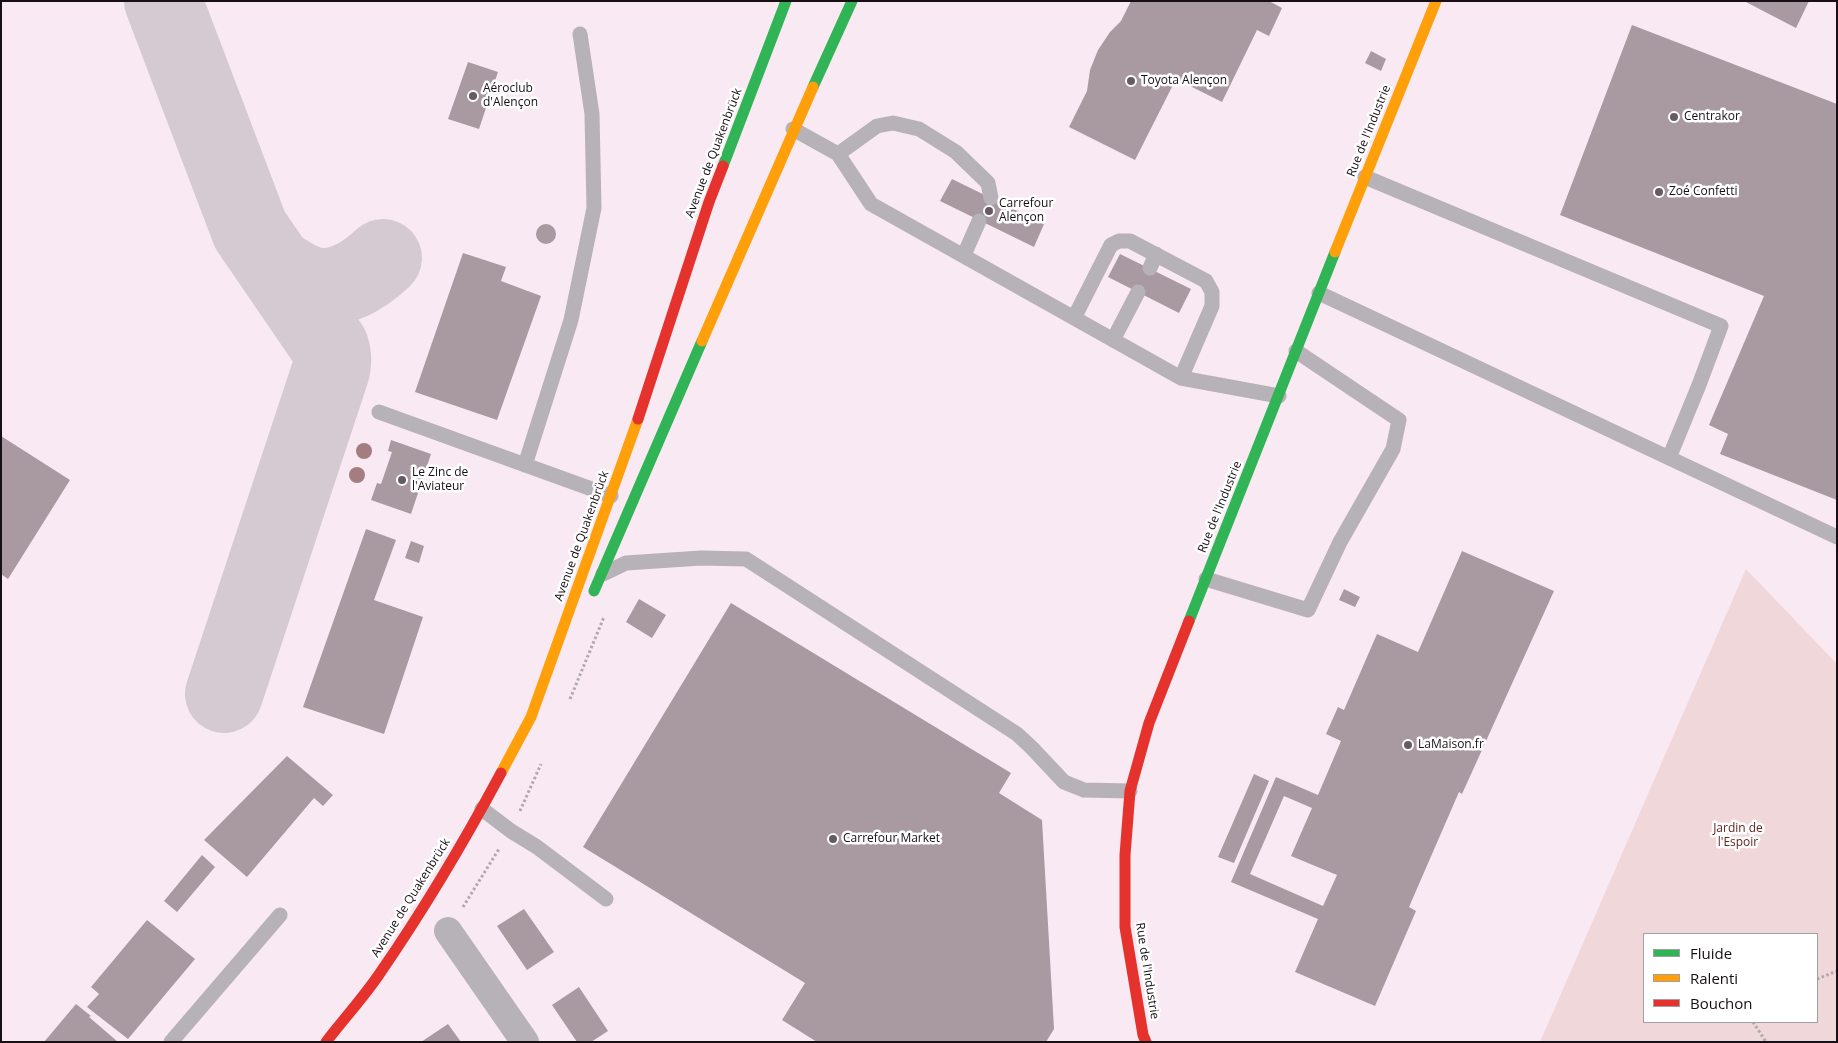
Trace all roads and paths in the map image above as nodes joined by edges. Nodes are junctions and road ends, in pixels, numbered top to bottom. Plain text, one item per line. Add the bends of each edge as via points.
1 (786, 1) edge
2 (852, 1) edge
3 (1436, 1) edge
4 (580, 34) dead end
5 (793, 129) junction
6 (838, 154) junction
7 (1365, 177) junction
8 (991, 198) dead end
9 (980, 221) dead end
10 (964, 256) junction
11 (1138, 292) dead end
12 (1319, 292) junction
13 (1074, 318) junction
14 (1114, 340) junction
15 (1296, 351) junction
16 (1181, 378) junction
17 (1278, 396) junction
18 (379, 412) dead end
19 (1669, 458) junction
20 (525, 465) junction
21 (611, 496) junction
22 (1837, 537) edge
23 (602, 575) junction
24 (1206, 579) junction
25 (588, 602) dead end
26 (575, 628) dead end
27 (531, 717) junction
28 (1130, 791) junction
29 (482, 809) junction
30 (606, 898) dead end
31 (280, 915) dead end
32 (448, 931) dead end
33 (1837, 971) edge
34 (1818, 979) edge
35 (1754, 1023) edge
36 (171, 1042) edge
37 (326, 1042) edge
38 (524, 1042) edge
39 (1146, 1042) edge
40 (1766, 1042) edge

1 - 21 street, Avenue de Quakenbrück via 709,202
2 - 5 street
3 - 7 street, Rue de l'Industrie
4 - 20 lane via 592,114 594,208 571,320
5 - 6 lane
5 - 23 street
6 - 8 lane via 877,126 893,124 919,129 956,152 988,183
6 - 10 lane via 872,204
7 - 12 street, Rue de l'Industrie
7 - 19 lane via 1722,326
9 - 10 lane
10 - 13 lane
11 - 14 lane
12 - 15 street, Rue de l'Industrie
12 - 19 lane
13 - 14 lane
13 - 16 lane via 1111,245 1119,240 1130,240 1153,261 1206,282 1212,292 1212,306
14 - 16 lane
15 - 17 street, Rue de l'Industrie
15 - 24 lane via 1399,420 1393,449 1340,542 1308,610
16 - 17 lane
17 - 24 street, Rue de l'Industrie
18 - 20 lane
19 - 22 lane
20 - 21 lane
21 - 27 street, Avenue de Quakenbrück
23 - 25 street
23 - 28 lane via 626,563 746,559 1017,734 1064,782 1084,790
24 - 28 street, Rue de l'Industrie via 1149,723
26 - 27 street
27 - 29 street, Avenue de Quakenbrück
28 - 39 street, Rue de l'Industrie via 1125,855 1125,928
29 - 30 lane
29 - 37 street, Avenue de Quakenbrück via 377,977
31 - 36 lane
32 - 38 street
33 - 34 path
35 - 40 path

